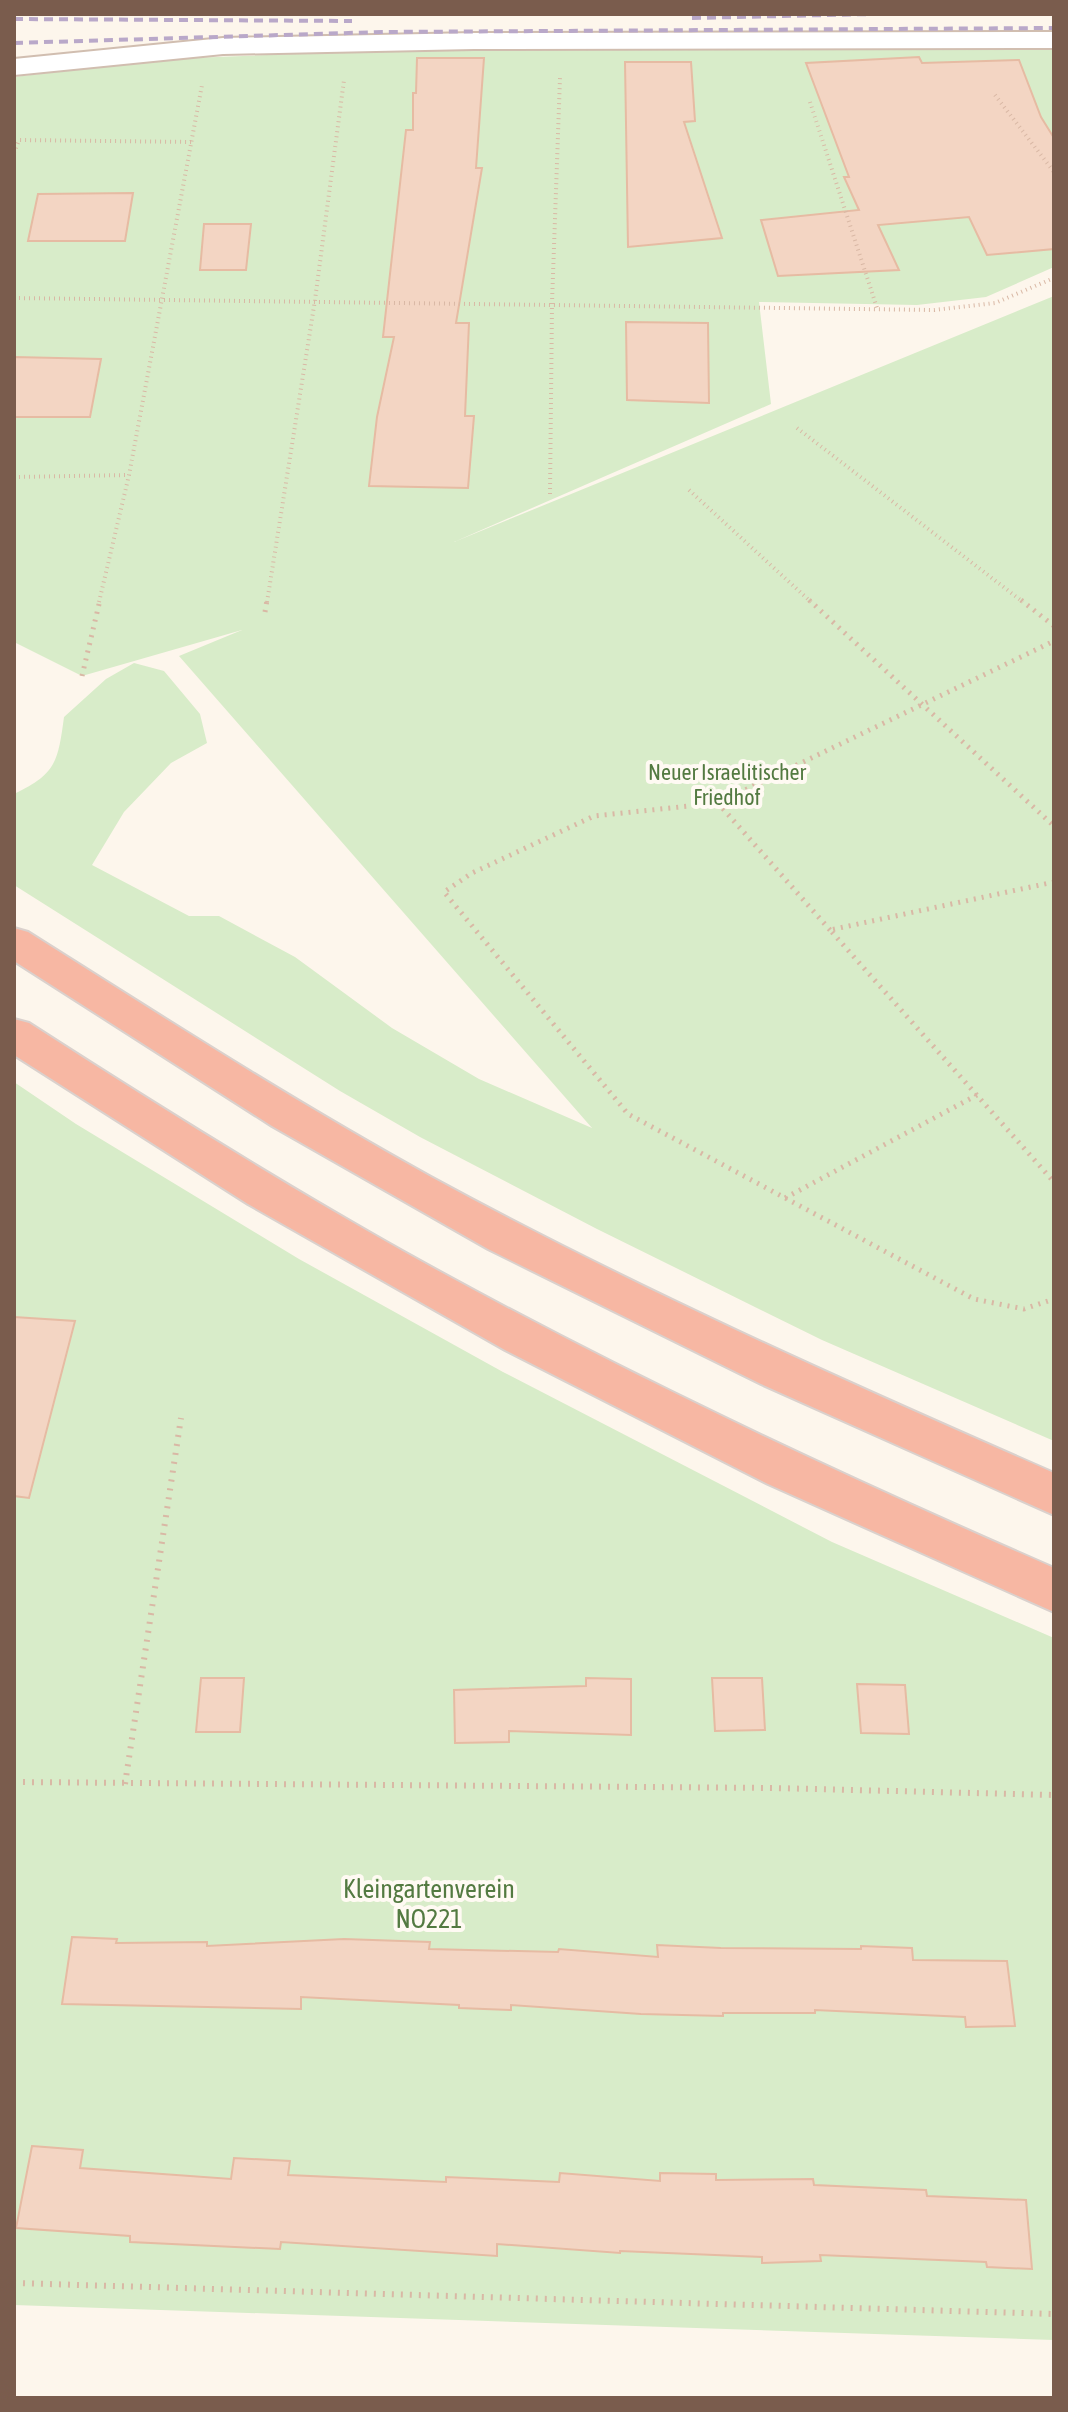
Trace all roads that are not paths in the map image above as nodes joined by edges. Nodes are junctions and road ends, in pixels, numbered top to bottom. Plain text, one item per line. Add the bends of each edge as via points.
1 (1054, 40) edge
2 (14, 67) edge
3 (14, 942) edge
4 (14, 1034) edge
5 (1054, 1495) edge
6 (1054, 1591) edge

1 - 2 lane via 349,43 208,47
3 - 5 highway via 328,1139 542,1254 816,1389
4 - 6 highway via 263,1192 481,1318 687,1423

